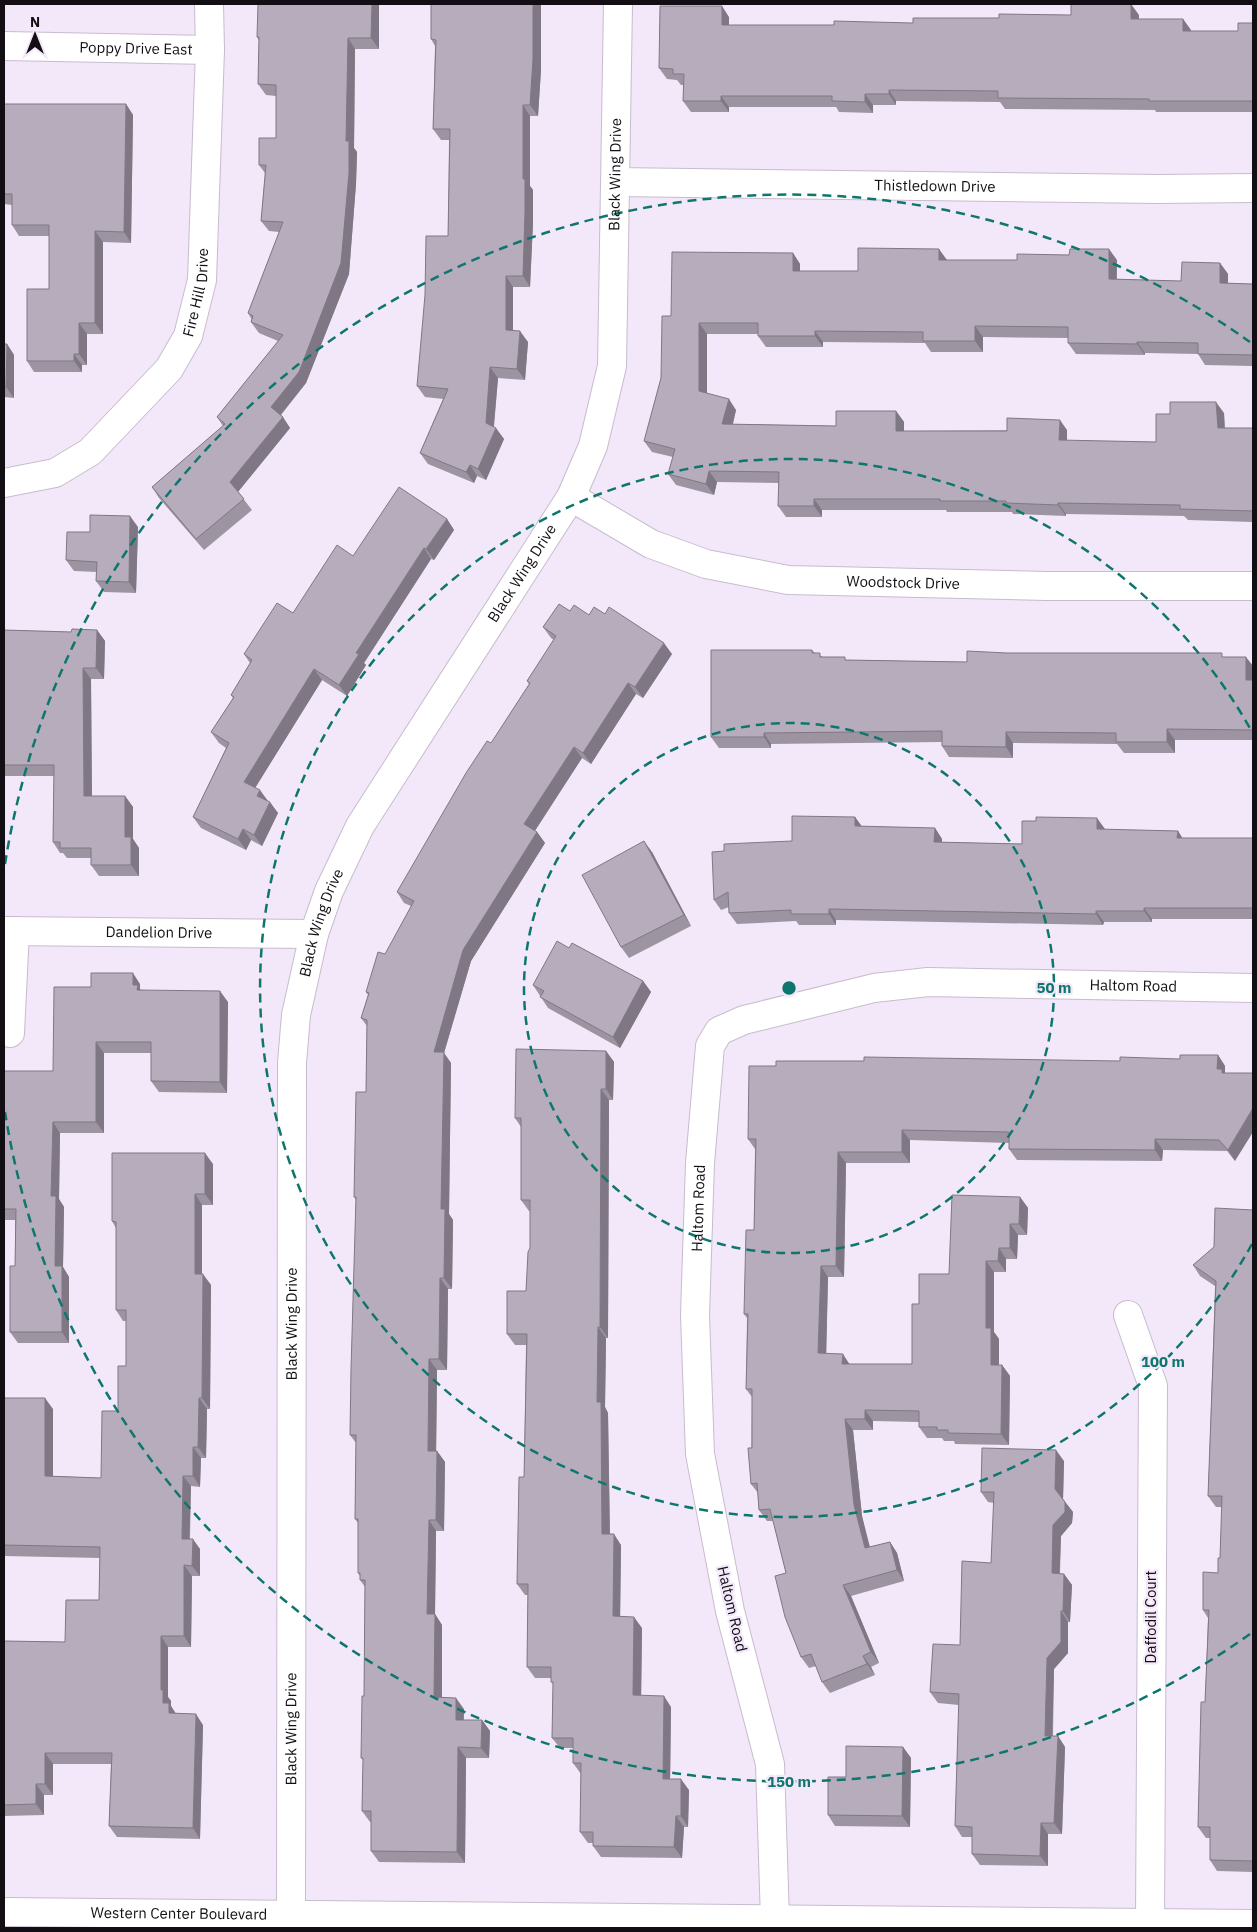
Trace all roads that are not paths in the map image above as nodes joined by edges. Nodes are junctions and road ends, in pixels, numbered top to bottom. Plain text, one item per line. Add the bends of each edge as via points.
1 (209, 4) edge
2 (618, 4) edge
3 (4, 46) edge
4 (210, 50) junction
5 (616, 182) junction
6 (1253, 188) edge
7 (4, 483) edge
8 (571, 497) junction
9 (1253, 586) edge
10 (10, 931) edge
11 (314, 934) junction
12 (1253, 988) edge
13 (10, 1033) dead end
14 (1128, 1315) dead end
15 (4, 1912) edge
16 (775, 1920) junction
17 (289, 1924) edge
18 (658, 1924) edge
19 (1150, 1924) junction
20 (1253, 1924) edge
21 (898, 1925) edge

1 - 4 street, Fire Hill Drive
2 - 5 street, Black Wing Drive
3 - 4 street, Poppy Drive East
4 - 7 street, Fire Hill Drive via 202,280 188,336 169,369 90,452 55,473
5 - 6 street, Thistledown Drive
5 - 8 street, Black Wing Drive via 612,366 593,446
8 - 9 street, Woodstock Drive via 651,544 706,564 788,580 1047,586
8 - 11 street, Black Wing Drive via 360,826 328,891
10 - 11 street, Dandelion Drive
10 - 13 street
11 - 17 street, Black Wing Drive via 296,1015 292,1063
12 - 16 street, Haltom Road via 928,982 874,988 744,1020 720,1031 710,1046 700,1163 695,1315 700,1454 730,1611 770,1764
14 - 19 street, Daffodil Court via 1152,1386
15 - 17 street, Western Center Boulevard
16 - 18 street, Western Center Boulevard
16 - 21 street, Western Center Boulevard
17 - 18 street, Western Center Boulevard
19 - 20 street, Western Center Boulevard
19 - 21 street, Western Center Boulevard

